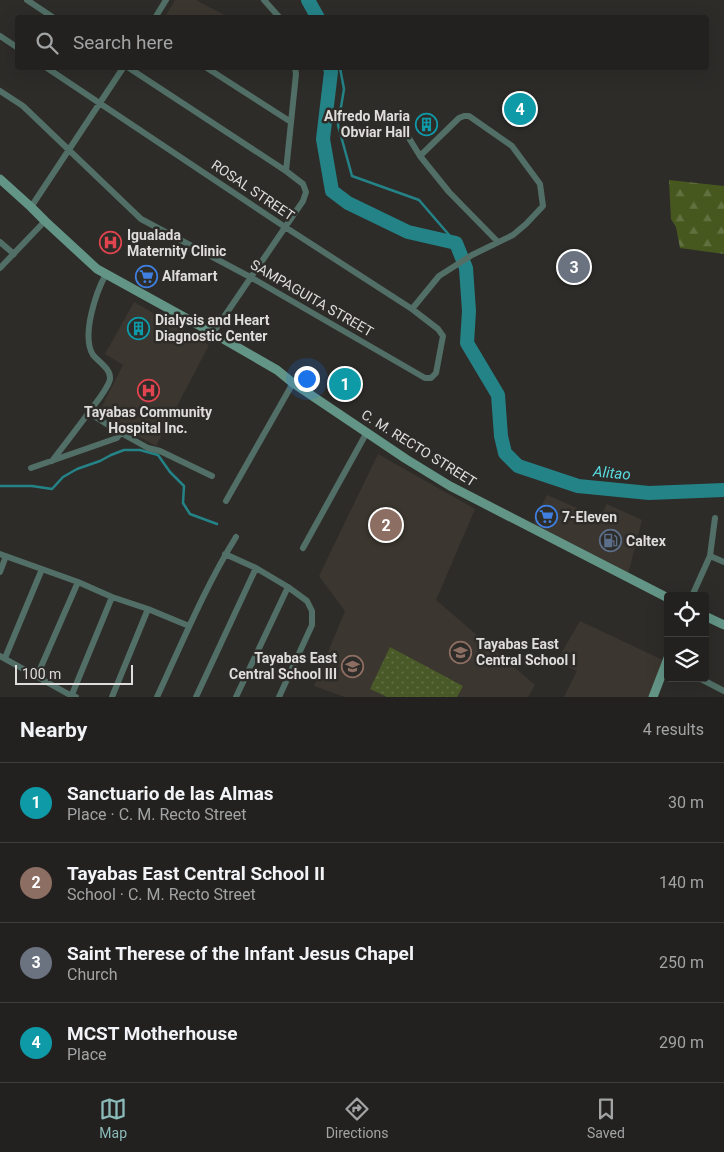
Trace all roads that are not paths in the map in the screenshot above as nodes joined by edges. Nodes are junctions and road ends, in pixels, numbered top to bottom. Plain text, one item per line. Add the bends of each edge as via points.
1 (27, 0) edge
2 (166, 0) edge
3 (264, 0) edge
4 (50, 15) edge
5 (158, 15) edge
6 (277, 15) edge
7 (0, 36) edge
8 (15, 46) edge
9 (50, 70) edge
10 (122, 70) edge
11 (132, 70) edge
12 (210, 70) edge
13 (295, 70) edge
14 (0, 92) edge
15 (100, 103) junction
16 (291, 122) junction
17 (404, 130) dead end
18 (68, 150) junction
19 (420, 156) junction
20 (286, 171) junction
21 (0, 179) edge
22 (31, 206) junction
23 (45, 222) junction
24 (285, 227) junction
25 (0, 242) edge
26 (498, 242) junction
27 (14, 254) junction
28 (0, 268) edge
29 (106, 274) junction
30 (252, 278) junction
31 (412, 309) junction
32 (213, 333) junction
33 (443, 336) joint
34 (293, 383) junction
35 (89, 412) junction
36 (367, 432) junction
37 (121, 433) junction
38 (52, 461) junction
39 (31, 468) dead end
40 (212, 476) dead end
41 (226, 501) dead end
42 (715, 518) dead end
43 (236, 537) dead end
44 (303, 548) dead end
45 (225, 554) junction
46 (3, 555) edge
47 (710, 556) junction
48 (724, 562) edge
49 (256, 568) junction
50 (42, 569) junction
51 (0, 572) edge
52 (78, 582) junction
53 (288, 586) junction
54 (694, 592) edge
55 (664, 596) edge
56 (112, 597) junction
57 (148, 609) junction
58 (709, 618) edge
59 (724, 625) edge
60 (189, 626) junction
61 (2, 657) edge
62 (664, 669) edge
63 (37, 676) junction
64 (707, 682) edge
65 (724, 691) edge
66 (73, 696) edge
67 (112, 697) edge
68 (158, 697) edge
69 (196, 697) edge
70 (236, 697) edge
71 (279, 697) edge
72 (653, 697) edge

1 - 4 street
2 - 5 street
3 - 6 street
7 - 8 street
9 - 15 street, ROSAL STREET
10 - 15 street
11 - 20 street
12 - 16 street
13 - 16 street
14 - 18 street, SAMPAGUITA STREET via 23,106
15 - 18 street
15 - 24 street, ROSAL STREET
16 - 20 street
17 - 19 street
18 - 22 street
18 - 30 street, SAMPAGUITA STREET via 141,219
19 - 26 street via 449,192
19 - 26 street via 464,116 469,116 512,146 540,184 543,206 513,235
20 - 24 street via 303,184 306,192
21 - 22 main road, C. M. RECTO STREET
22 - 23 main road, C. M. RECTO STREET
23 - 27 street
23 - 29 main road, C. M. RECTO STREET
24 - 30 street
24 - 31 street, ROSAL STREET
25 - 27 street
26 - 31 street via 439,276
27 - 28 street
29 - 32 main road, C. M. RECTO STREET
29 - 35 street via 99,286 88,338 93,354 110,374 110,381
30 - 32 street
30 - 33 street, SAMPAGUITA STREET via 425,378 436,373
31 - 33 street, ROSAL STREET
32 - 34 main road, C. M. RECTO STREET via 277,370
34 - 36 main road, C. M. RECTO STREET
34 - 41 street
35 - 37 street
35 - 38 street
36 - 44 street
36 - 55 main road, C. M. RECTO STREET via 450,486
37 - 38 street via 117,438
37 - 40 street
38 - 39 street
42 - 47 street
43 - 45 street
45 - 49 street
45 - 60 street
46 - 50 street
46 - 51 street
47 - 48 street
47 - 54 street
49 - 53 street
49 - 69 street
50 - 52 street
50 - 61 street
52 - 56 street
52 - 63 street
53 - 70 street
53 - 71 street via 307,601 312,611 312,625
56 - 57 street
56 - 66 street
57 - 60 street
57 - 67 street
58 - 59 main road
60 - 68 street
61 - 63 street
62 - 72 main road
63 - 66 street
64 - 65 street

